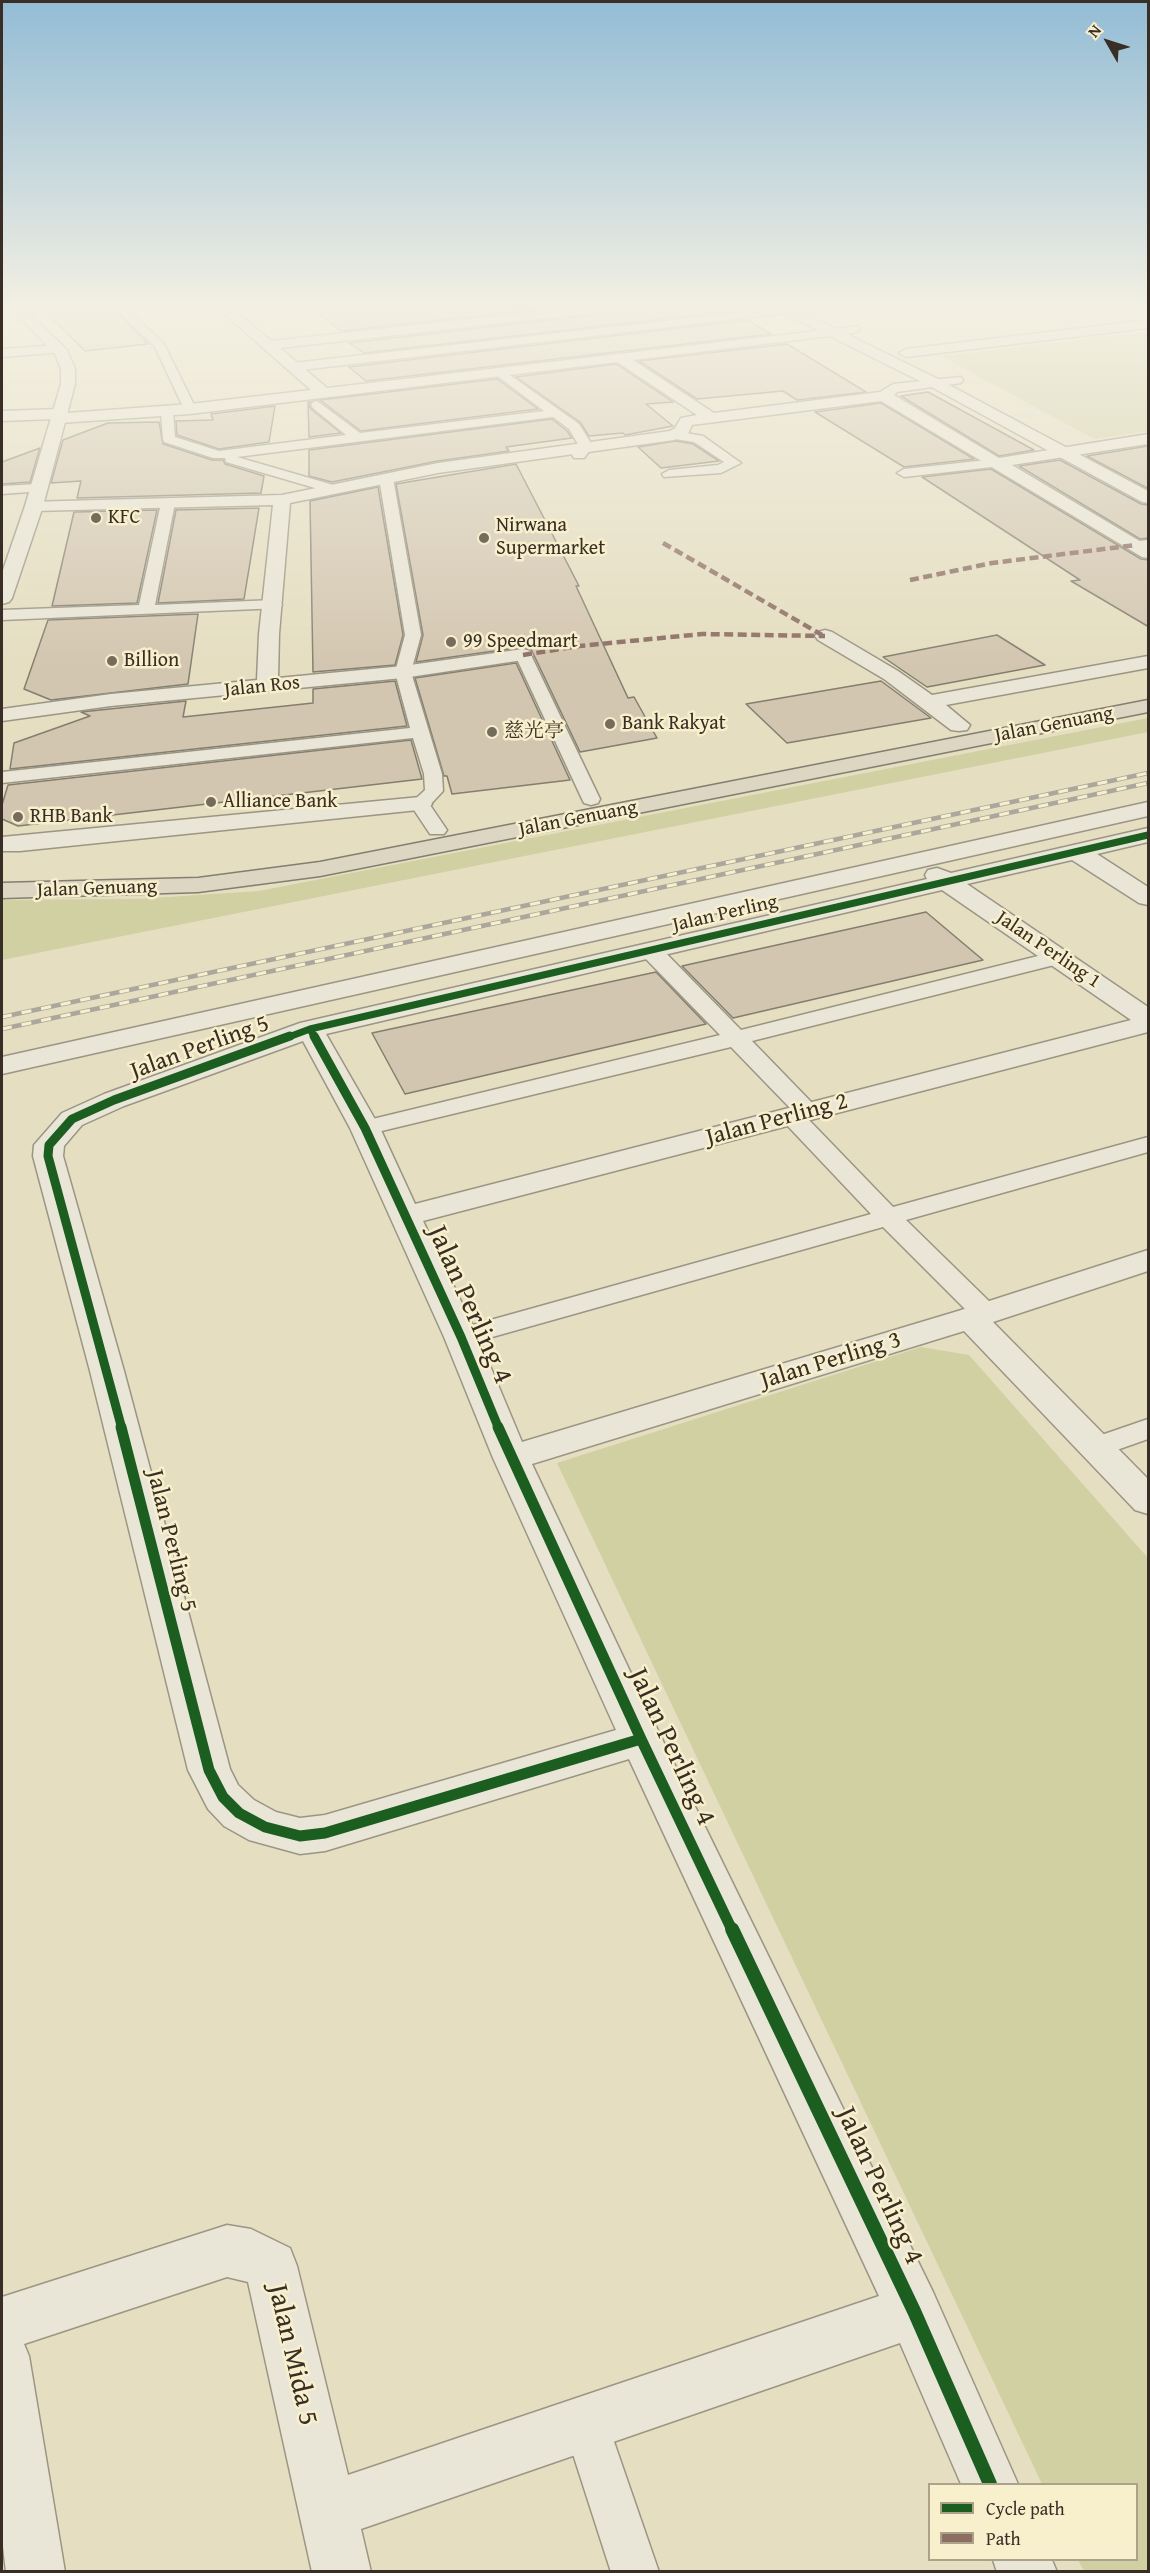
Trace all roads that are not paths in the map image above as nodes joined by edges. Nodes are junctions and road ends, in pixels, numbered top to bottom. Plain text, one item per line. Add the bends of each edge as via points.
1 (56, 429) edge
2 (168, 429) edge
3 (350, 429) edge
4 (428, 429) edge
5 (575, 429) edge
6 (682, 429) edge
7 (939, 429) edge
8 (1021, 429) edge
9 (1051, 429) edge
10 (674, 435) junction
11 (358, 438) junction
12 (1149, 439) edge
13 (1089, 449) junction
14 (583, 450) junction
15 (1064, 452) junction
16 (218, 455) junction
17 (996, 463) junction
18 (904, 473) dead end
19 (669, 474) dead end
20 (386, 478) junction
21 (1149, 480) edge
22 (38, 488) junction
23 (2, 489) edge
24 (332, 489) junction
25 (1149, 498) edge
26 (282, 500) junction
27 (168, 502) junction
28 (34, 506) junction
29 (1144, 547) edge
30 (6, 573) edge
31 (2, 598) edge
32 (274, 605) junction
33 (146, 610) junction
34 (2, 615) edge
35 (825, 636) dead end
36 (523, 655) joint
37 (1149, 662) edge
38 (403, 672) junction
39 (1057, 679) junction
40 (267, 686) junction
41 (1149, 688) edge
42 (1075, 693) dead end
43 (929, 702) junction
44 (1149, 706) edge
45 (2, 715) edge
46 (959, 725) junction
47 (420, 732) junction
48 (2, 778) edge
49 (591, 799) junction
50 (420, 804) junction
51 (1149, 809) edge
52 (437, 830) junction
53 (1149, 836) edge
54 (2, 844) edge
55 (1077, 852) junction
56 (918, 862) junction
57 (2, 871) edge
58 (948, 881) junction
59 (2, 891) edge
60 (1149, 898) edge
61 (650, 950) junction
62 (1058, 957) junction
63 (1149, 1019) edge
64 (1149, 1024) edge
65 (310, 1029) junction
66 (738, 1038) junction
67 (2, 1066) edge
68 (799, 1114) junction
69 (365, 1128) junction
70 (1149, 1144) edge
71 (405, 1216) junction
72 (889, 1218) junction
73 (1149, 1260) edge
74 (978, 1316) junction
75 (461, 1337) junction
76 (1149, 1429) edge
77 (1097, 1447) junction
78 (512, 1458) junction
79 (1149, 1501) edge
80 (641, 1739) junction
81 (914, 2311) junction
82 (2, 2324) edge
83 (2, 2356) edge
84 (586, 2424) junction
85 (990, 2483) edge
86 (328, 2511) junction
87 (36, 2571) edge
88 (342, 2571) edge
89 (635, 2571) edge

1 - 22 street
2 - 16 lane via 169,439
3 - 11 lane
4 - 11 lane
5 - 14 lane
6 - 10 street
7 - 17 street
8 - 15 street
9 - 13 street
10 - 14 street
10 - 19 lane via 698,440 734,463 721,469
11 - 16 lane
12 - 13 street
13 - 15 street
13 - 21 street
14 - 20 street
15 - 17 street
15 - 25 street
16 - 24 lane
17 - 18 lane
17 - 29 street
20 - 24 street
20 - 38 lane via 413,635
22 - 23 lane
22 - 28 street
24 - 26 street
26 - 27 street
26 - 32 street
27 - 28 street
27 - 33 lane
28 - 30 street
30 - 31 street
32 - 33 lane
32 - 40 street
33 - 34 lane
35 - 43 street
36 - 38 street, Jalan Ros
36 - 49 lane
37 - 39 street
38 - 40 street, Jalan Ros
38 - 47 lane
39 - 42 street
39 - 43 street
40 - 45 street, Jalan Ros via 111,700
41 - 46 highway, Jalan Genuang
43 - 46 street
44 - 59 highway, Jalan Genuang via 320,869 198,885
46 - 49 highway, Jalan Genuang
47 - 48 lane
47 - 50 lane via 434,791
49 - 52 highway, Jalan Genuang
50 - 52 lane
50 - 54 street
51 - 56 street
52 - 57 highway, Jalan Genuang via 254,860
53 - 55 street, Jalan Perling
55 - 58 street, Jalan Perling
55 - 60 street
56 - 58 street, Jalan Perling 1
56 - 67 street
58 - 61 street, Jalan Perling
58 - 62 street, Jalan Perling 1
61 - 65 street, Jalan Perling
61 - 66 lane
62 - 63 street, Jalan Perling 1
62 - 66 lane
64 - 68 street, Jalan Perling 2
65 - 69 street, Jalan Perling 4
65 - 80 street, Jalan Perling 5 via 114,1100 72,1119 49,1145 48,1156 209,1770 223,1797 239,1813 265,1827 300,1836 325,1833
66 - 68 lane
66 - 69 lane
68 - 71 street, Jalan Perling 2
68 - 72 lane
69 - 71 street, Jalan Perling 4
70 - 72 lane
71 - 75 street, Jalan Perling 4
72 - 74 lane
72 - 75 lane
73 - 74 street, Jalan Perling 3
74 - 77 street
74 - 78 street, Jalan Perling 3
75 - 78 street, Jalan Perling 4
76 - 77 lane
77 - 79 street
78 - 80 street, Jalan Perling 4
80 - 81 street, Jalan Perling 4
81 - 84 street
81 - 85 street, Jalan Perling 4
82 - 86 street, Jalan Mida 5 via 226,2251 251,2255 271,2266
83 - 87 street
84 - 86 street
84 - 89 lane
86 - 88 street

